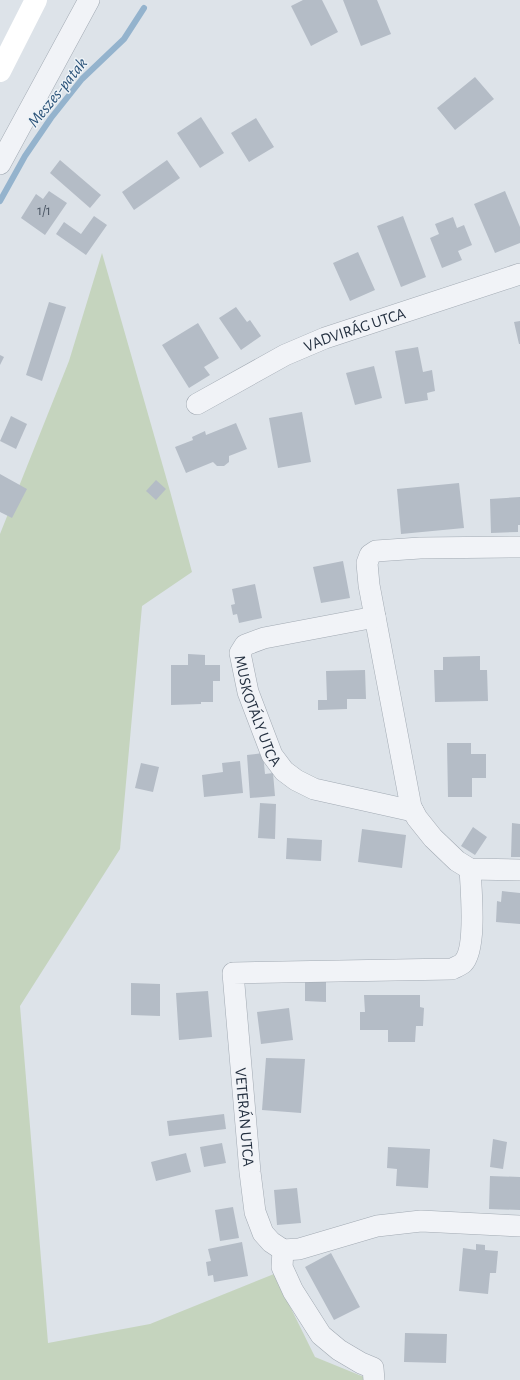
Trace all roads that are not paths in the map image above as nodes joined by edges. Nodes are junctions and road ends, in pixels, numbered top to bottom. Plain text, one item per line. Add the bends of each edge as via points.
1 (36, 0) edge
2 (88, 0) edge
3 (0, 71) edge
4 (0, 164) edge
5 (520, 274) edge
6 (197, 404) dead end
7 (520, 547) edge
8 (375, 617) junction
9 (413, 811) junction
10 (470, 869) junction
11 (520, 870) edge
12 (520, 1226) edge
13 (283, 1250) junction
14 (374, 1380) edge

1 - 3 street
2 - 4 street
5 - 6 street, VADVIRÁG UTCA via 325,338 285,355
7 - 8 street via 376,551 370,555 367,562
8 - 9 street
8 - 9 street, MUSKOTÁLY UTCA via 264,638 245,644 240,653 248,692 272,755 284,771 314,789
9 - 10 street via 433,838
10 - 11 street
10 - 13 street, VETERÁN UTCA via 472,932 469,952 463,963 452,968 233,973 255,1212 263,1233 270,1242
12 - 13 street via 421,1221 378,1226 299,1249
13 - 14 street via 282,1267 293,1291 321,1335 339,1350 373,1368

